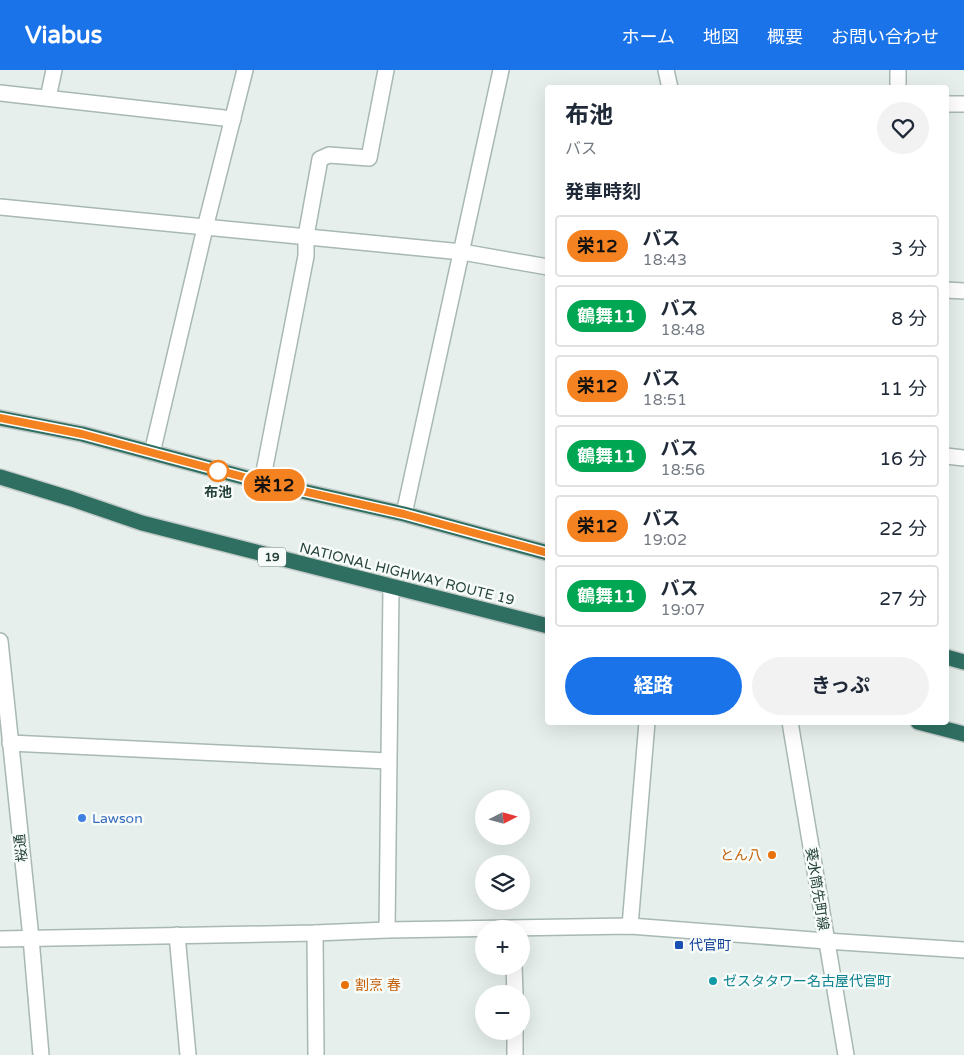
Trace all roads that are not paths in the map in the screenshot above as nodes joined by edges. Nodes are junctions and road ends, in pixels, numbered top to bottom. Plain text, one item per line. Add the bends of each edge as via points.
1 (54, 70) edge
2 (245, 70) edge
3 (386, 70) edge
4 (501, 70) edge
5 (666, 70) edge
6 (898, 70) edge
7 (669, 85) edge
8 (898, 85) edge
9 (0, 93) edge
10 (48, 98) junction
11 (949, 104) edge
12 (964, 104) edge
13 (233, 119) junction
14 (0, 206) edge
15 (205, 228) junction
16 (306, 236) junction
17 (462, 252) junction
18 (545, 267) edge
19 (949, 290) edge
20 (964, 291) edge
21 (0, 418) edge
22 (152, 453) junction
23 (949, 456) edge
24 (964, 458) edge
25 (0, 477) edge
26 (262, 482) junction
27 (404, 514) junction
28 (545, 552) edge
29 (391, 587) junction
30 (545, 625) edge
31 (0, 641) edge
32 (949, 658) edge
33 (964, 662) edge
34 (647, 725) edge
35 (790, 725) edge
36 (930, 725) edge
37 (964, 734) edge
38 (10, 743) junction
39 (388, 762) junction
40 (630, 926) junction
41 (530, 928) edge
42 (475, 929) edge
43 (387, 930) junction
44 (315, 933) junction
45 (178, 935) junction
46 (31, 938) junction
47 (0, 939) edge
48 (826, 942) junction
49 (964, 950) edge
50 (515, 1040) edge
51 (41, 1055) edge
52 (188, 1055) edge
53 (316, 1055) edge
54 (515, 1055) edge
55 (846, 1055) edge

1 - 10 street
2 - 13 street
3 - 16 street via 369,158 329,155 320,159
4 - 17 street
5 - 7 street
6 - 8 street
9 - 10 street
10 - 13 street
11 - 12 street
13 - 15 street
14 - 15 street
15 - 16 street
15 - 22 street
16 - 17 street
16 - 26 street via 306,256
17 - 18 street
17 - 27 street
19 - 20 street
21 - 22 highway via 82,434
22 - 26 highway
23 - 24 street
25 - 29 highway, NATIONAL HIGHWAY ROUTE 19 / 19 via 142,523
26 - 27 highway
27 - 28 highway
29 - 30 highway, NATIONAL HIGHWAY ROUTE 19 / 19
29 - 39 street
31 - 38 street, 桜通
32 - 33 highway
34 - 40 street
35 - 48 street, 葵水筒先町線
36 - 37 highway
38 - 39 street
38 - 46 street, 桜通
39 - 43 street
40 - 41 street
40 - 48 street
42 - 43 street
43 - 44 street
44 - 45 street
44 - 53 street
45 - 46 street
45 - 52 street
46 - 47 street
46 - 51 street, 桜通
48 - 49 street
48 - 55 street, 葵水筒先町線
50 - 54 street

